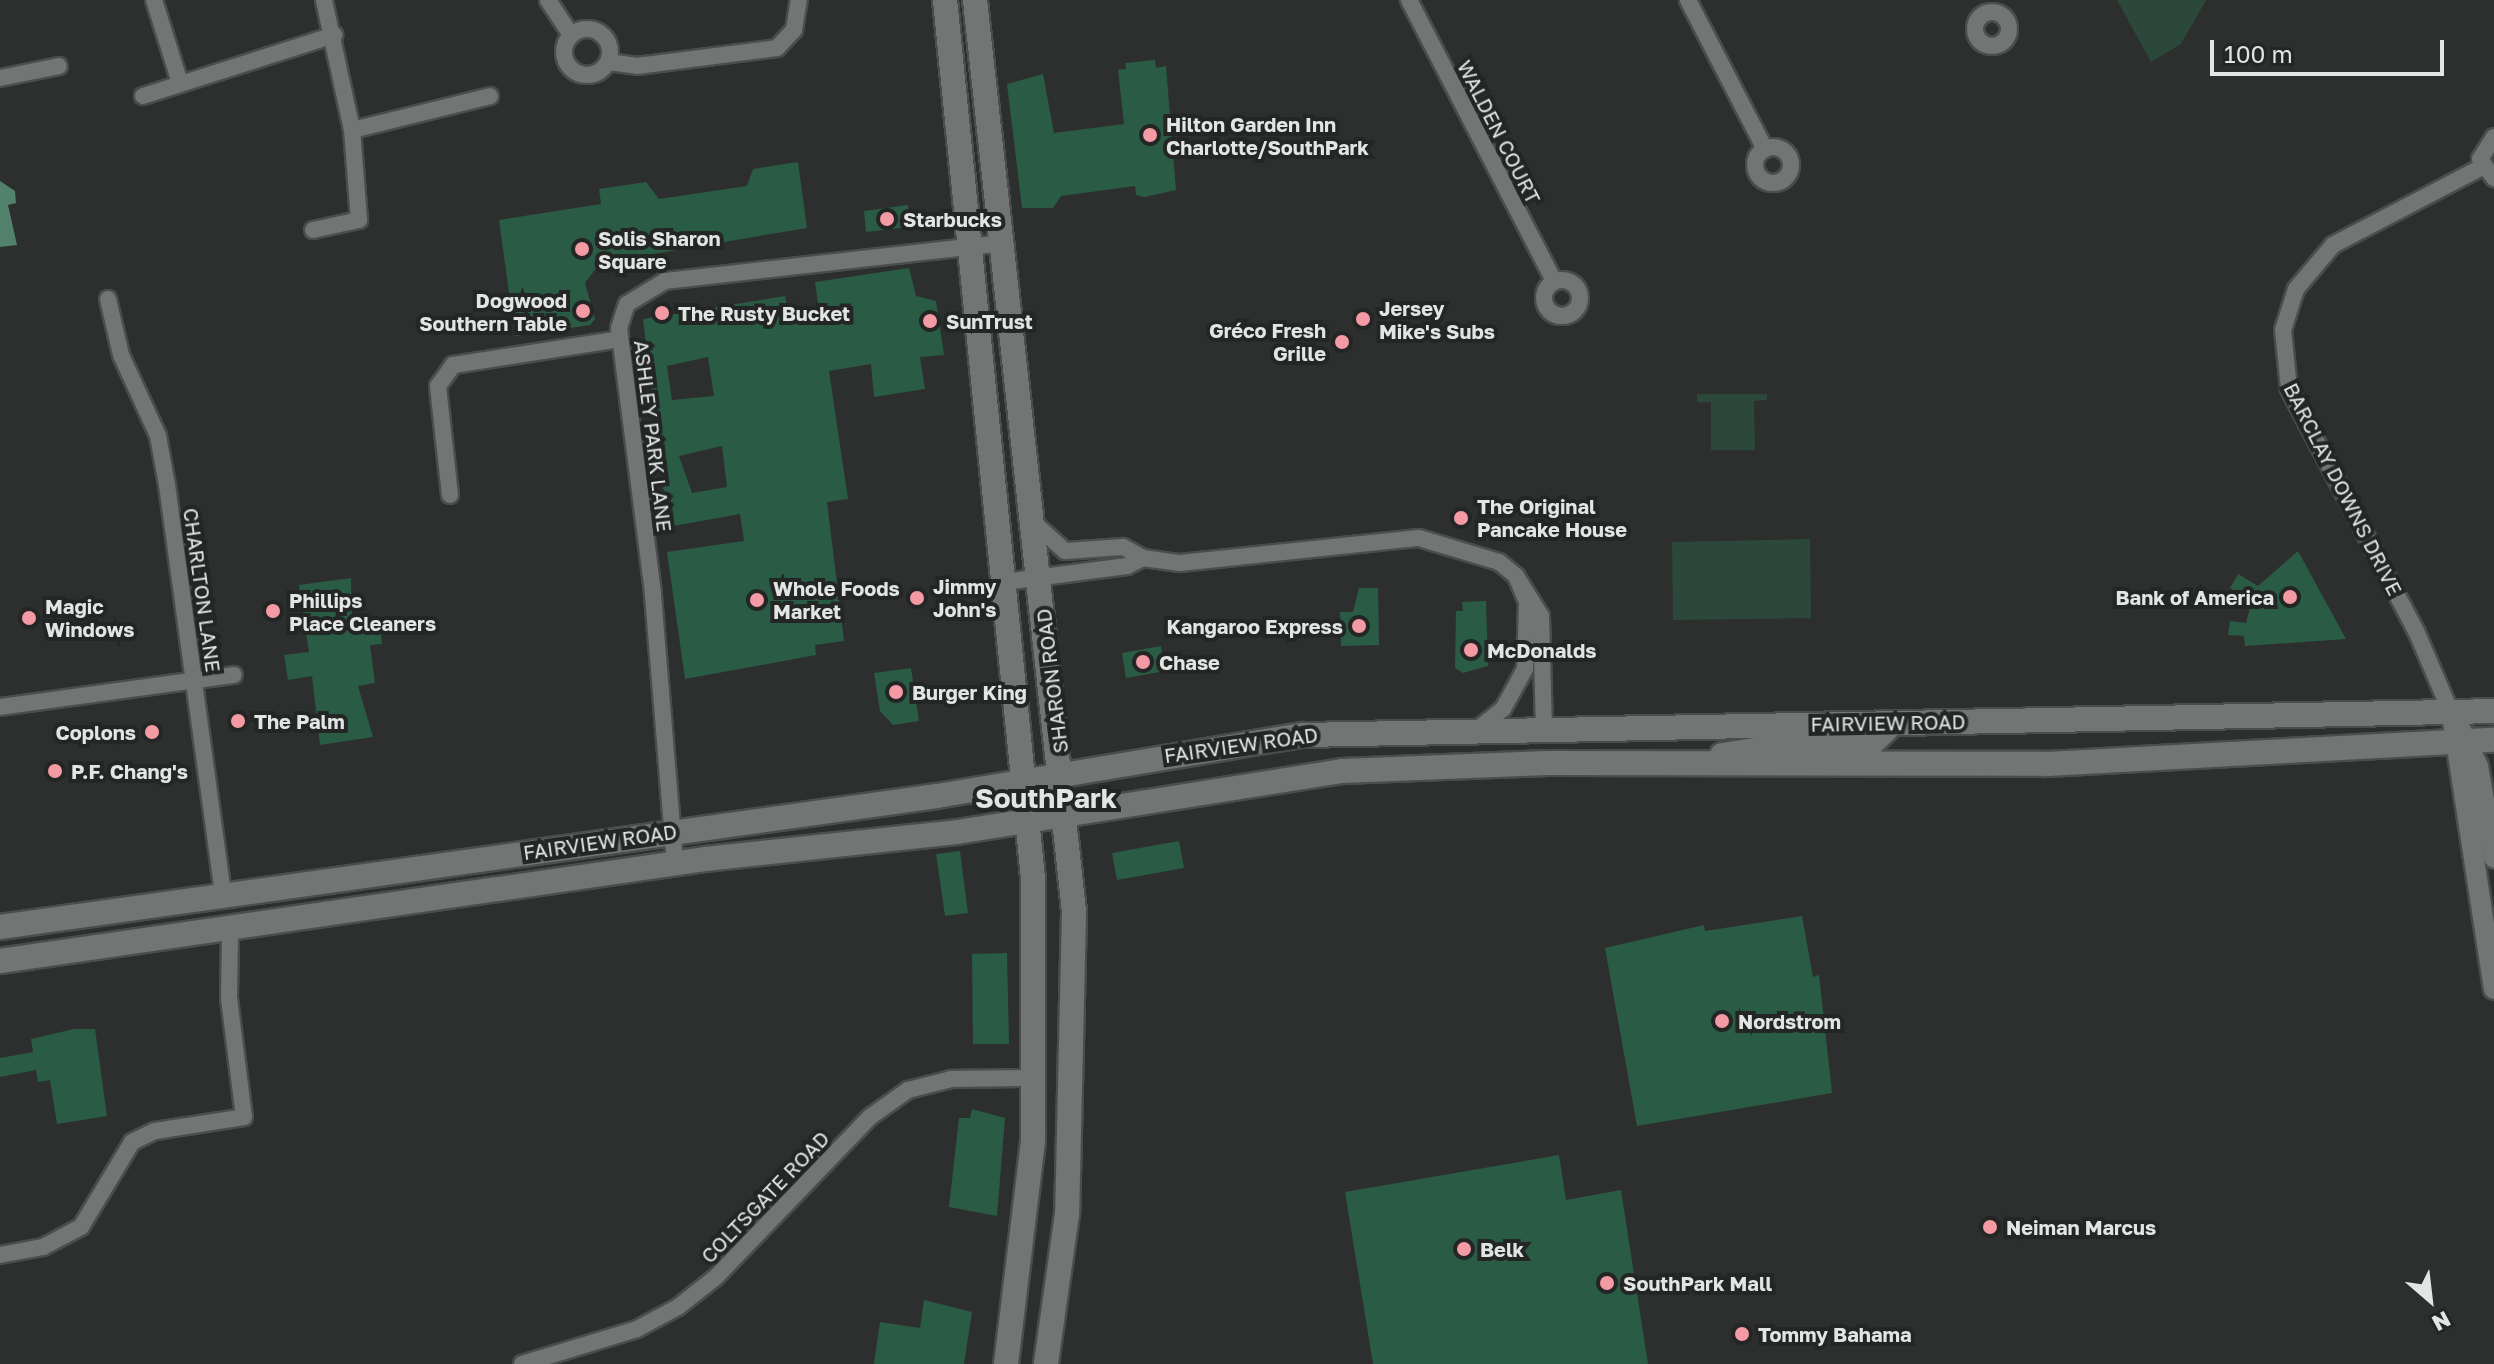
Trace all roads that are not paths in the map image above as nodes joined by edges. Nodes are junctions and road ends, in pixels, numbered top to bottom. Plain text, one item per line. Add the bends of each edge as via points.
1 (154, 0) edge
2 (324, 0) edge
3 (548, 0) edge
4 (799, 0) edge
5 (945, 0) edge
6 (975, 0) edge
7 (1409, 0) edge
8 (1688, 0) edge
9 (334, 35) junction
10 (571, 35) junction
11 (609, 62) junction
12 (59, 66) dead end
13 (0, 78) edge
14 (180, 83) junction
15 (143, 96) dead end
16 (490, 96) dead end
17 (352, 130) junction
18 (2494, 137) edge
19 (1765, 149) dead end
20 (2488, 173) edge
21 (313, 230) dead end
22 (1002, 243) junction
23 (966, 247) junction
24 (1554, 281) dead end
25 (108, 299) dead end
26 (620, 339) junction
27 (450, 495) dead end
28 (1034, 523) junction
29 (1143, 558) junction
30 (1516, 576) junction
31 (1040, 578) junction
32 (1004, 582) junction
33 (234, 675) dead end
34 (195, 681) junction
35 (0, 707) edge
36 (2494, 711) edge
37 (2452, 715) junction
38 (1893, 723) junction
39 (1544, 728) junction
40 (1475, 729) junction
41 (2494, 740) edge
42 (2462, 744) junction
43 (1692, 765) junction
44 (1062, 773) junction
45 (1025, 781) junction
46 (1066, 815) junction
47 (1029, 821) junction
48 (673, 832) junction
49 (2494, 858) edge
50 (675, 863) junction
51 (223, 896) junction
52 (0, 927) edge
53 (230, 932) junction
54 (0, 961) edge
55 (2494, 989) edge
56 (1036, 1078) junction
57 (0, 1255) edge
58 (572, 1357) edge
59 (522, 1364) edge
60 (1006, 1364) edge
61 (1046, 1364) edge

1 - 14 street
2 - 9 street
3 - 10 street
4 - 11 street via 794,30 777,48 637,66
5 - 23 main road, SHARON ROAD
6 - 22 main road, SHARON ROAD
7 - 24 street, WALDEN COURT
8 - 19 street
9 - 14 street
9 - 17 street
10 - 11 street via 597,31 609,44
10 - 11 street via 564,51 577,74 595,74
12 - 13 street
14 - 15 street
16 - 17 street
17 - 21 street via 359,220
18 - 20 street, BARCLAY DOWNS DRIVE via 2481,152
20 - 37 street, BARCLAY DOWNS DRIVE via 2327,251 2292,297 2283,340 2289,389 2422,644
22 - 23 street, ASHLEY PARK LANE
22 - 28 main road, SHARON ROAD
23 - 26 street, ASHLEY PARK LANE via 665,281 627,304
23 - 32 main road, SHARON ROAD
25 - 34 street, CHARLTON LANE via 121,355 158,436
26 - 27 street via 453,365 438,386
26 - 48 street, ASHLEY PARK LANE via 653,593
28 - 29 street via 1065,551 1123,547
28 - 31 main road, SHARON ROAD
29 - 30 street via 1188,562 1413,537 1499,562
29 - 31 street via 1127,566
30 - 39 street via 1541,616
30 - 40 street via 1527,602 1525,669 1499,715
31 - 32 street
31 - 44 main road, SHARON ROAD
32 - 45 main road, SHARON ROAD
33 - 34 street
34 - 35 street
34 - 51 street, CHARLTON LANE
36 - 37 main road, FAIRVIEW ROAD
37 - 38 main road, FAIRVIEW ROAD
37 - 42 street, BARCLAY DOWNS DRIVE
38 - 39 main road, FAIRVIEW ROAD
38 - 43 main road via 1871,744 1742,750
39 - 40 main road, FAIRVIEW ROAD
40 - 44 main road, FAIRVIEW ROAD via 1271,738
41 - 42 main road, FAIRVIEW ROAD
42 - 43 main road, FAIRVIEW ROAD via 2046,764
42 - 49 street, BARCLAY DOWNS DRIVE
42 - 55 street, BARCLAY DOWNS DRIVE
43 - 46 main road, FAIRVIEW ROAD via 1353,770
44 - 45 main road, FAIRVIEW ROAD
44 - 46 main road, SHARON ROAD
45 - 47 main road, SHARON ROAD
45 - 48 main road, FAIRVIEW ROAD
46 - 47 main road, FAIRVIEW ROAD
46 - 61 main road, SHARON ROAD via 1075,932 1072,1138 1066,1232
47 - 50 main road, FAIRVIEW ROAD
47 - 56 main road, SHARON ROAD
48 - 50 street, ASHLEY PARK LANE
48 - 51 main road, FAIRVIEW ROAD
50 - 53 main road, FAIRVIEW ROAD
51 - 52 main road, FAIRVIEW ROAD
53 - 54 main road, FAIRVIEW ROAD
53 - 57 street via 229,998 244,1117 155,1131 132,1142 81,1227 43,1247
56 - 58 street, COLTSGATE ROAD via 951,1079 898,1096 704,1288 637,1329
56 - 60 main road, SHARON ROAD via 1025,1230
58 - 59 street, COLTSGATE ROAD

